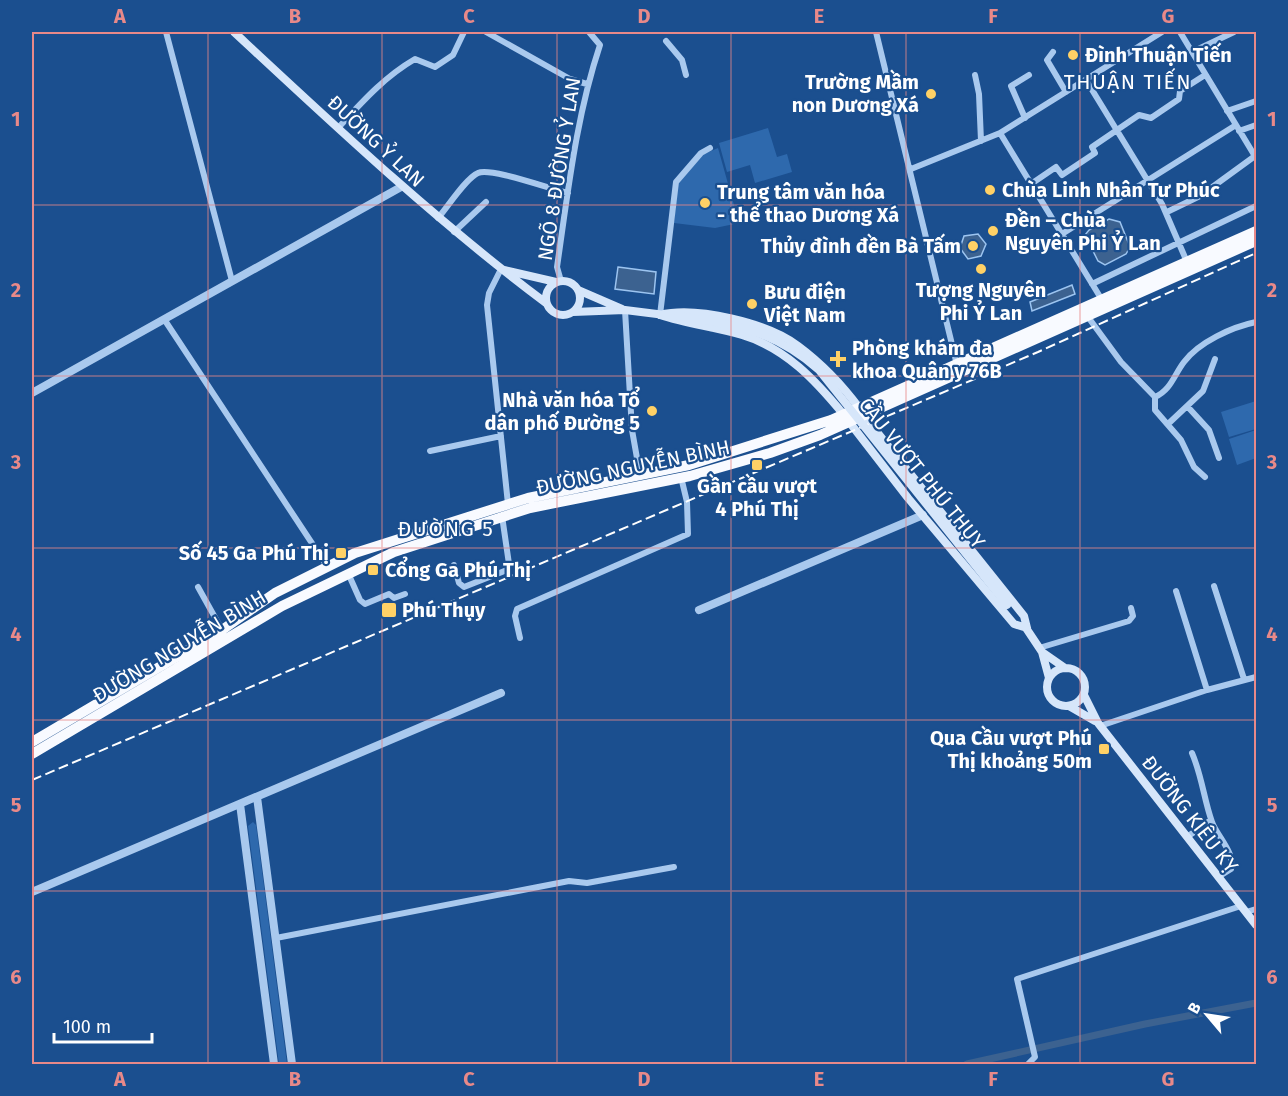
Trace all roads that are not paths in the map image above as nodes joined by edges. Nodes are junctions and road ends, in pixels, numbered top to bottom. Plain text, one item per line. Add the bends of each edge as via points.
1 (166, 32) edge
2 (234, 32) edge
3 (464, 32) edge
4 (486, 32) edge
5 (589, 32) edge
6 (876, 32) edge
7 (1162, 32) edge
8 (1180, 32) edge
9 (1234, 32) edge
10 (666, 41) dead end
11 (1053, 52) dead end
12 (1192, 52) junction
13 (686, 75) dead end
14 (975, 75) dead end
15 (1029, 75) dead end
16 (1205, 75) junction
17 (1086, 80) junction
18 (587, 84) junction
19 (1066, 92) junction
20 (1257, 101) edge
21 (1227, 111) junction
22 (1025, 118) junction
23 (1257, 125) edge
24 (1238, 128) junction
25 (338, 129) junction
26 (1117, 130) junction
27 (1000, 133) junction
28 (981, 141) junction
29 (710, 148) dead end
30 (1256, 157) edge
31 (911, 169) junction
32 (1148, 180) junction
33 (1031, 184) junction
34 (401, 187) junction
35 (568, 193) junction
36 (486, 202) dead end
37 (1257, 206) edge
38 (1167, 212) junction
39 (438, 218) junction
40 (1257, 231) edge
41 (454, 232) junction
42 (1062, 234) junction
43 (1257, 241) edge
44 (1179, 243) junction
45 (1187, 262) junction
46 (501, 269) junction
47 (232, 281) junction
48 (559, 282) junction
49 (1092, 284) junction
50 (578, 290) junction
51 (1102, 300) junction
52 (546, 303) junction
53 (625, 310) junction
54 (573, 312) junction
55 (660, 315) junction
56 (1088, 317) junction
57 (164, 319) junction
58 (1257, 322) edge
59 (1215, 359) dead end
60 (957, 365) junction
61 (32, 393) edge
62 (1155, 397) junction
63 (1187, 406) junction
64 (862, 413) junction
65 (847, 419) junction
66 (1168, 424) junction
67 (501, 436) junction
68 (430, 451) dead end
69 (1219, 458) dead end
70 (640, 475) junction
71 (681, 477) junction
72 (1205, 477) dead end
73 (508, 504) junction
74 (923, 515) junction
75 (502, 516) junction
76 (454, 565) dead end
77 (327, 566) junction
78 (348, 572) junction
79 (1214, 586) dead end
80 (198, 587) dead end
81 (1176, 591) dead end
82 (405, 594) dead end
83 (1131, 608) dead end
84 (699, 610) dead end
85 (1027, 628) junction
86 (222, 630) junction
87 (520, 638) dead end
88 (1041, 650) junction
89 (1065, 668) junction
90 (1257, 677) edge
91 (1049, 678) junction
92 (1244, 679) junction
93 (1207, 690) junction
94 (501, 693) dead end
95 (1084, 695) junction
96 (1069, 706) junction
97 (1099, 724) junction
98 (32, 742) edge
99 (1192, 753) dead end
100 (32, 754) edge
101 (257, 797) junction
102 (240, 804) junction
103 (1211, 820) junction
104 (1187, 837) junction
105 (674, 867) dead end
106 (1218, 877) junction
107 (32, 892) edge
108 (1244, 909) junction
109 (1257, 909) edge
110 (1257, 925) edge
111 (276, 938) junction
112 (274, 1065) edge
113 (292, 1065) edge
114 (1028, 1065) edge

1 - 47 street
2 - 25 main road, ĐƯỜNG Ỷ LAN
3 - 25 street via 453,55 435,67 415,59 399,68 370,92
4 - 18 street via 561,75
5 - 18 street, NGÕ 8 ĐƯỜNG Ỷ LAN via 600,45
6 - 31 street
7 - 17 street
8 - 12 street
9 - 12 street
10 - 13 street via 682,60
11 - 19 street via 1047,60
12 - 16 street
14 - 28 street
15 - 22 street via 1011,86
16 - 21 street
16 - 26 street via 1182,89 1179,99 1151,118 1139,115
17 - 19 street
17 - 26 street
18 - 35 street, NGÕ 8 ĐƯỜNG Ỷ LAN
19 - 22 street
20 - 21 street
21 - 24 street
22 - 27 street
23 - 24 street
24 - 30 street
24 - 32 street
25 - 34 main road, ĐƯỜNG Ỷ LAN
26 - 32 street
26 - 33 street via 1092,147 1095,153 1062,175 1056,167
27 - 28 street
27 - 33 street
28 - 31 street
29 - 55 street via 676,182
30 - 38 street via 1200,196
31 - 60 street
32 - 38 street
32 - 42 street
33 - 42 street
34 - 39 main road, ĐƯỜNG Ỷ LAN
34 - 47 street
35 - 39 street via 498,171 486,171 476,173
35 - 48 street, NGÕ 8 ĐƯỜNG Ỷ LAN via 557,267
36 - 41 street
37 - 44 street
38 - 44 street
39 - 41 main road, ĐƯỜNG Ỷ LAN
40 - 45 highway, ĐƯỜNG NGUYỄN BÌNH
41 - 46 main road, ĐƯỜNG Ỷ LAN
42 - 49 street
43 - 56 highway, ĐƯỜNG NGUYỄN BÌNH
44 - 45 street
44 - 49 street
45 - 51 highway, ĐƯỜNG NGUYỄN BÌNH
46 - 48 main road, ĐƯỜNG Ỷ LAN
46 - 52 main road, ĐƯỜNG Ỷ LAN
46 - 67 street via 487,305
47 - 57 street
48 - 50 main road via 569,282
48 - 52 main road via 548,291
49 - 51 street
50 - 53 main road
50 - 54 main road via 580,302
51 - 60 highway, ĐƯỜNG NGUYỄN BÌNH
52 - 54 main road via 557,314
53 - 54 main road
53 - 55 main road
53 - 70 street via 632,430
55 - 64 main road via 705,315 781,336 797,344 827,371
55 - 65 main road via 743,335 771,348 812,377
55 - 85 main road, CẦU VƯỢT PHÚ THỤY, bridge via 750,328 804,357 819,370
56 - 62 street via 1121,362
56 - 64 highway, ĐƯỜNG NGUYỄN BÌNH
57 - 61 street
57 - 77 street
58 - 62 street via 1214,338 1195,351 1170,385
59 - 63 street via 1203,391
60 - 64 highway, ĐƯỜNG NGUYỄN BÌNH
62 - 66 street via 1155,410
63 - 66 street
63 - 69 street via 1209,430
64 - 65 highway, ĐƯỜNG NGUYỄN BÌNH
64 - 85 main road via 1024,616
65 - 70 highway, ĐƯỜNG NGUYỄN BÌNH via 689,465
65 - 71 highway, ĐƯỜNG NGUYỄN BÌNH via 770,453
65 - 74 main road
66 - 72 street via 1194,467
67 - 68 street
67 - 73 street
70 - 73 highway, ĐƯỜNG NGUYỄN BÌNH
71 - 75 highway, ĐƯỜNG NGUYỄN BÌNH
71 - 87 street via 688,534 517,609
73 - 77 highway, ĐƯỜNG NGUYỄN BÌNH via 355,553
74 - 84 street
74 - 85 main road via 1014,624
75 - 76 street via 507,570 464,587
75 - 78 highway, ĐƯỜNG NGUYỄN BÌNH via 394,552
77 - 86 highway, ĐƯỜNG NGUYỄN BÌNH via 275,593
78 - 82 street via 365,604 388,594 394,598
78 - 100 highway, ĐƯỜNG NGUYỄN BÌNH via 282,606
79 - 92 street
80 - 86 street
81 - 93 street
83 - 88 street via 1133,616 1129,621
85 - 88 main road
86 - 98 highway, ĐƯỜNG NGUYỄN BÌNH
88 - 89 main road
88 - 91 main road
89 - 91 main road
89 - 95 main road via 1080,674 1085,684
90 - 92 street
91 - 96 main road via 1051,698
92 - 93 street
93 - 97 street
94 - 101 street
95 - 96 main road
95 - 97 main road, ĐƯỜNG KIÊU KỴ
96 - 97 main road, ĐƯỜNG KIÊU KỴ
97 - 104 main road, ĐƯỜNG KIÊU KỴ
99 - 103 street
101 - 102 street
101 - 111 street
102 - 107 street
102 - 112 street
103 - 104 street
103 - 106 street via 1232,860 1231,869
104 - 106 main road, ĐƯỜNG KIÊU KỴ
105 - 111 street via 587,883 569,881
106 - 108 main road, ĐƯỜNG KIÊU KỴ
108 - 109 street
108 - 110 main road, ĐƯỜNG KIÊU KỴ
108 - 114 street via 1017,979 1034,1053
111 - 113 street

